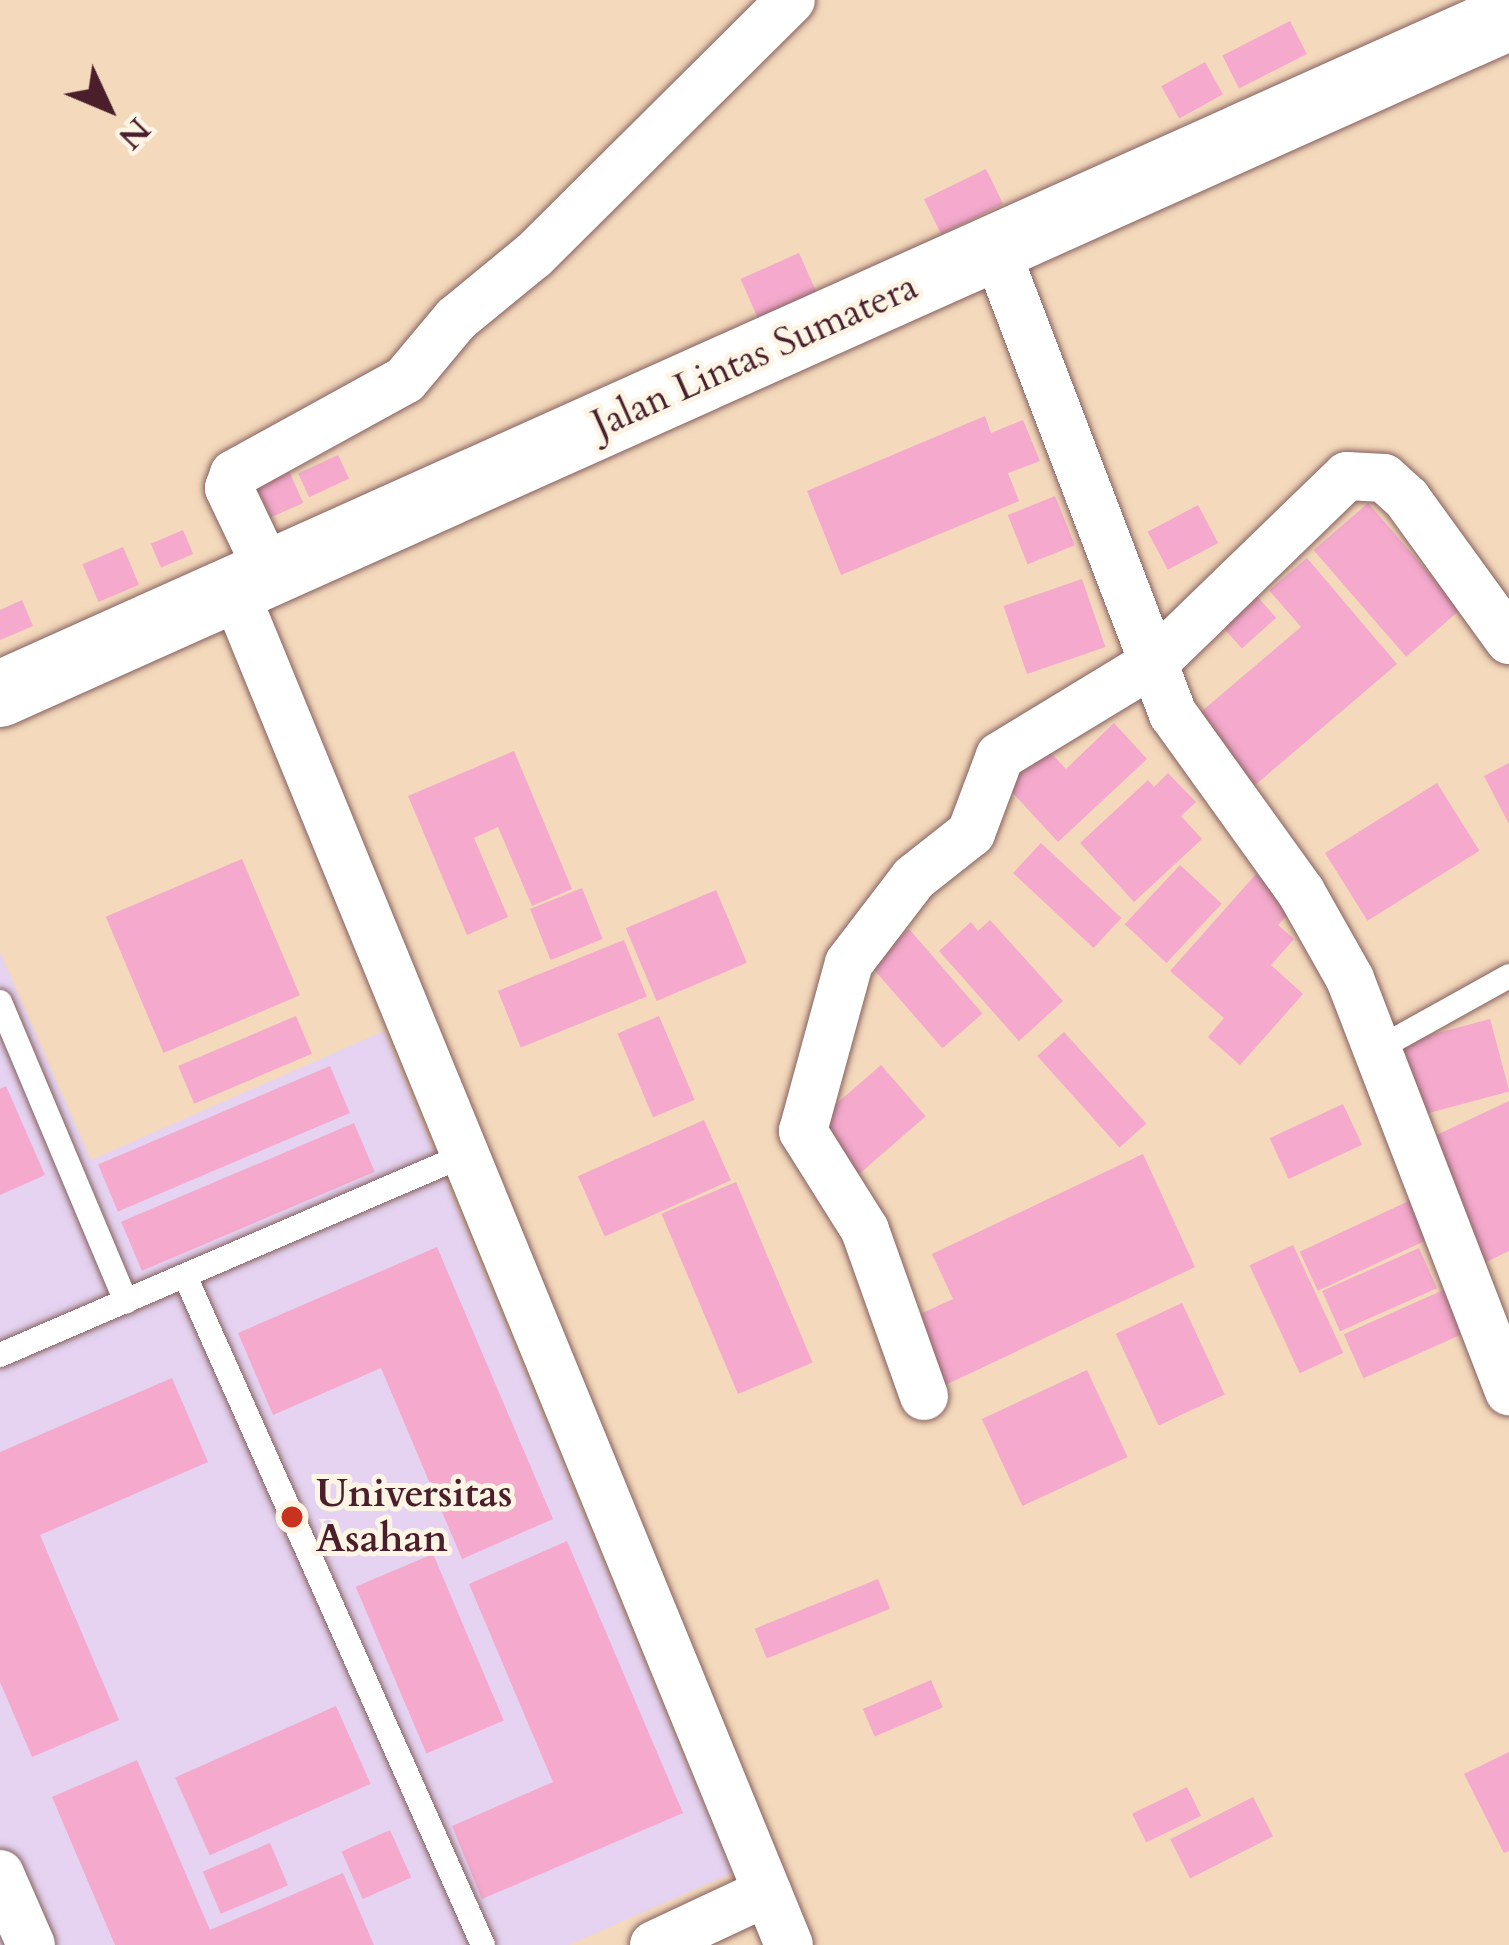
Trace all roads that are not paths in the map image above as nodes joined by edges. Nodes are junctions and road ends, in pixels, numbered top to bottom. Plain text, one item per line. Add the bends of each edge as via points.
1 (791, 0) edge
2 (1509, 17) edge
3 (995, 248) junction
4 (251, 580) junction
5 (1509, 640) edge
6 (1156, 661) junction
7 (0, 694) edge
8 (1509, 976) edge
9 (0, 1002) edge
10 (1378, 1049) junction
11 (469, 1153) junction
12 (186, 1278) junction
13 (126, 1302) junction
14 (0, 1354) edge
15 (1509, 1391) edge
16 (924, 1396) dead end
17 (0, 1874) edge
18 (767, 1892) junction
19 (31, 1945) edge
20 (483, 1945) edge
21 (654, 1945) edge
22 (789, 1945) edge

1 - 4 street via 534,255 456,319 405,380 234,474 229,488
2 - 3 highway, Jalan Lintas Sumatera
3 - 4 highway, Jalan Lintas Sumatera
3 - 6 street
4 - 7 highway, Jalan Lintas Sumatera
4 - 11 street
5 - 6 street via 1407,499 1367,472 1347,476
6 - 10 street via 1172,714 1326,933
6 - 16 street via 1009,745 971,833 888,908 849,963 834,1007 806,1112 806,1144 865,1230
8 - 10 lane
9 - 13 lane
10 - 15 street
11 - 12 lane
11 - 18 street
12 - 13 lane
12 - 20 lane
13 - 14 lane
17 - 19 street
18 - 21 street
18 - 22 street

